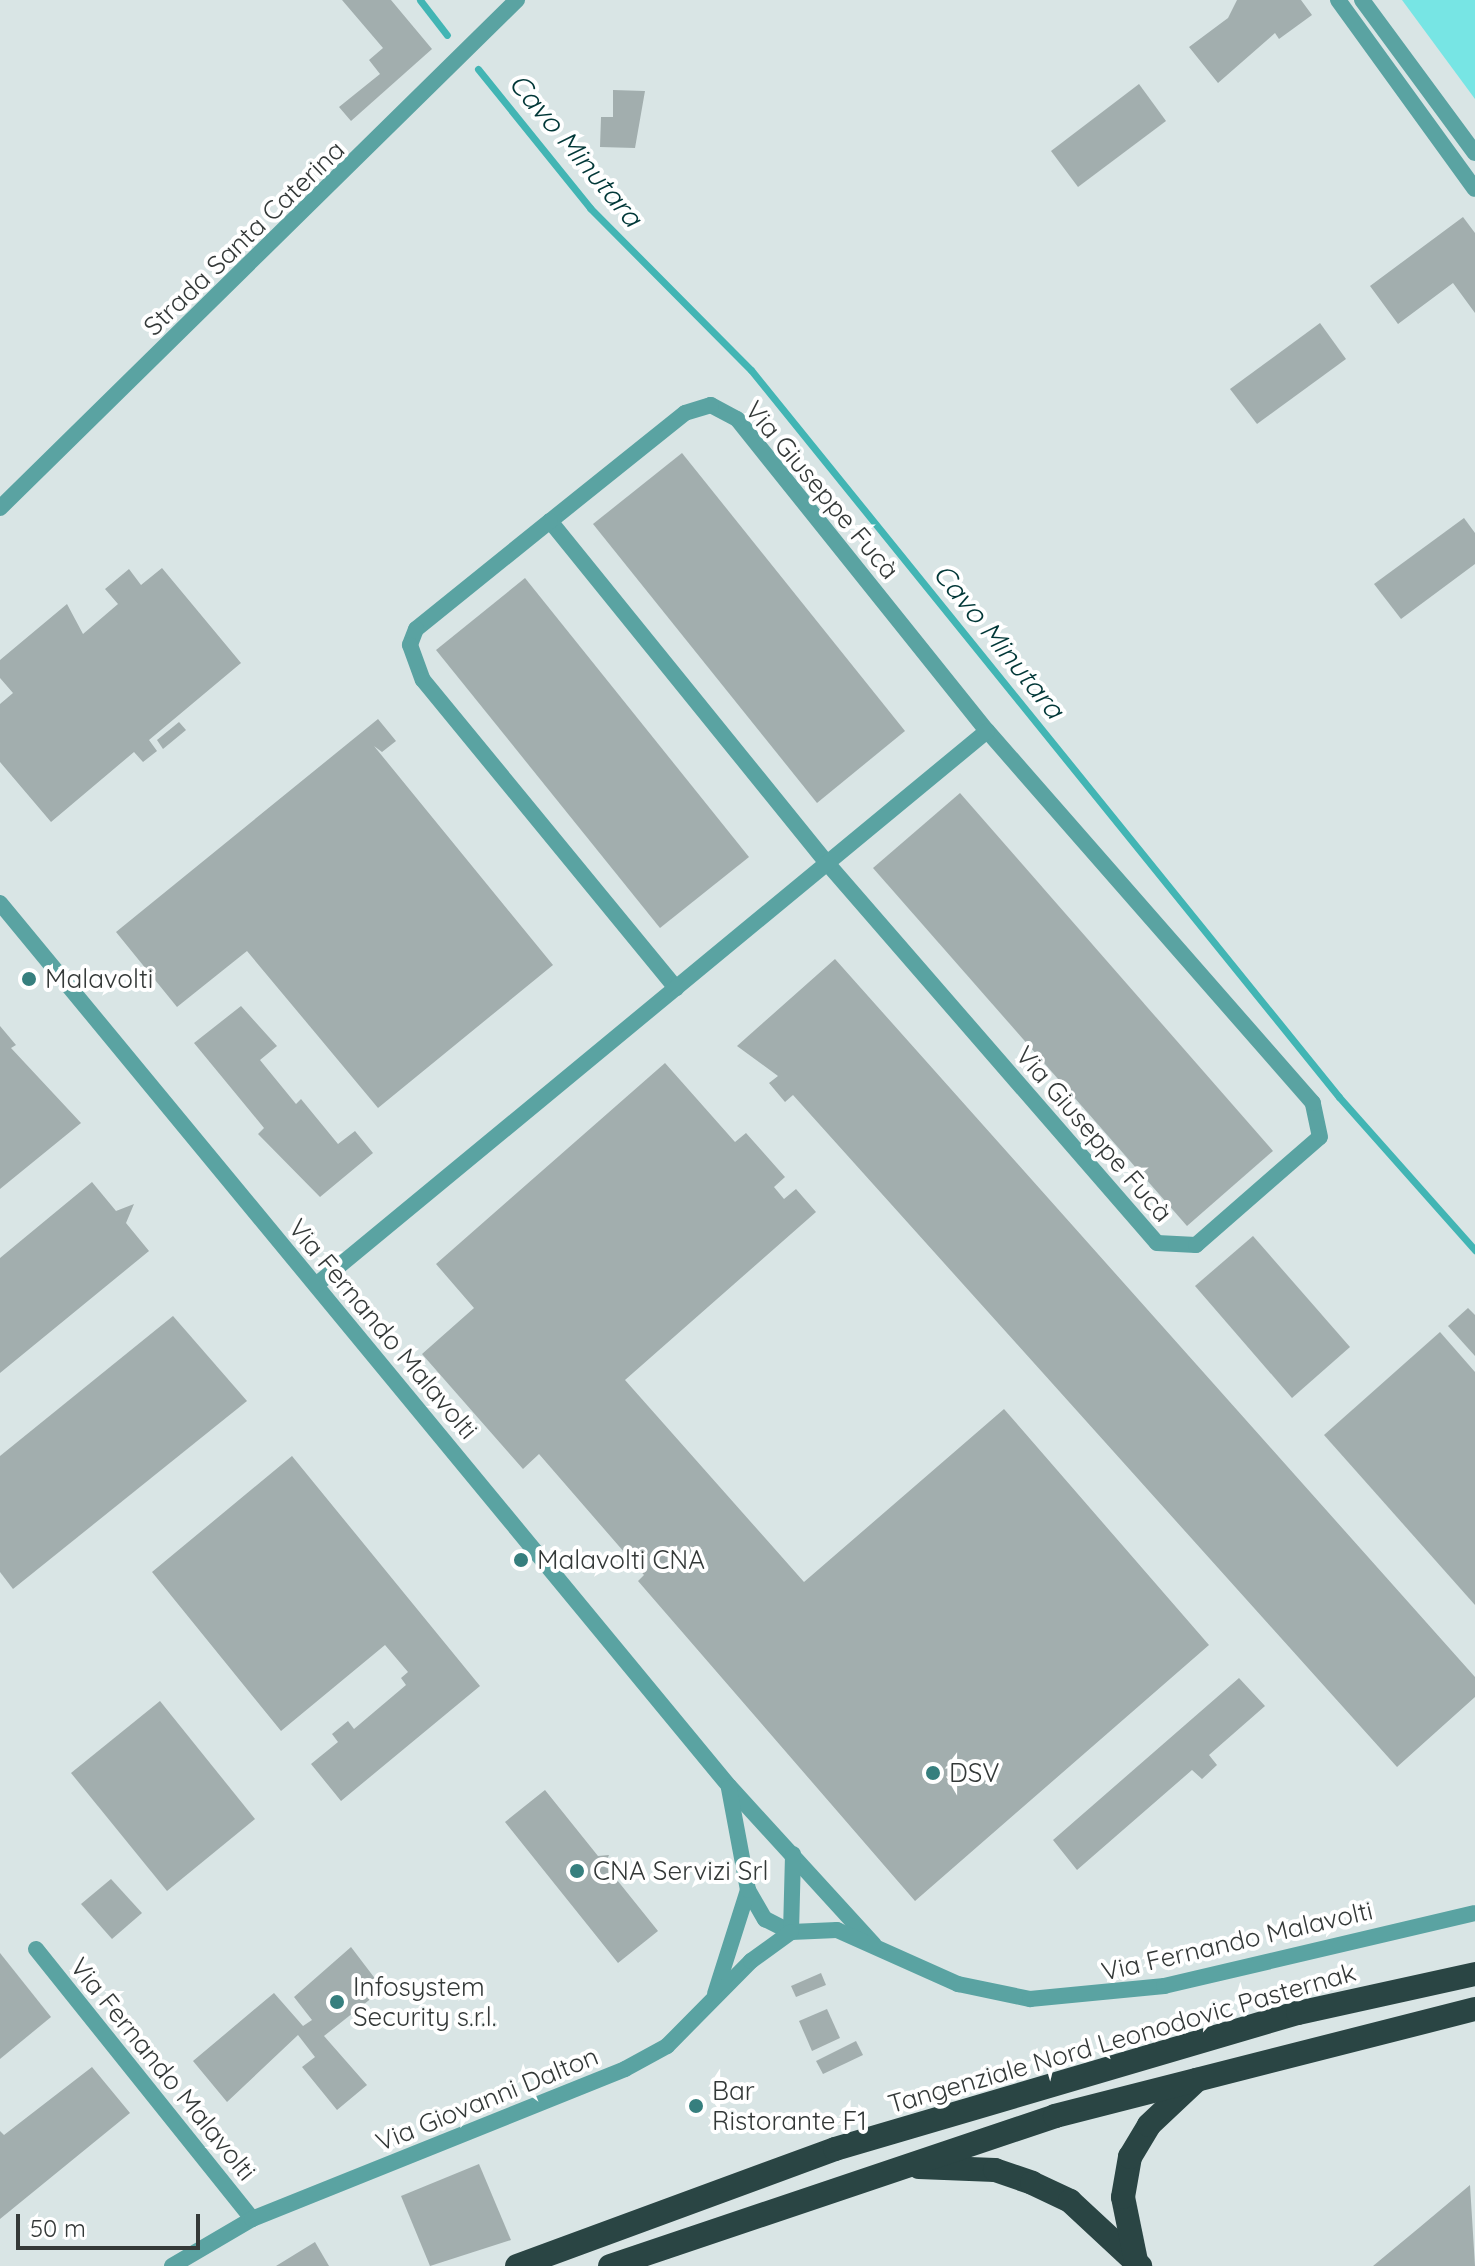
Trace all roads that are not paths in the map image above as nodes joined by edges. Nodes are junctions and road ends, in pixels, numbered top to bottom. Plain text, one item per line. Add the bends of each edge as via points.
1 (517, 0) edge
2 (1338, 0) edge
3 (1362, 0) edge
4 (1475, 153) edge
5 (1475, 189) edge
6 (0, 508) edge
7 (550, 521) junction
8 (987, 731) junction
9 (827, 863) junction
10 (0, 903) edge
11 (676, 988) junction
12 (316, 1285) junction
13 (729, 1786) junction
14 (793, 1854) junction
15 (748, 1890) junction
16 (1475, 1913) edge
17 (791, 1932) junction
18 (874, 1945) junction
19 (36, 1949) dead end
20 (1475, 1974) edge
21 (713, 1999) junction
22 (1475, 2009) edge
23 (1203, 2075) junction
24 (905, 2166) junction
25 (252, 2219) junction
26 (1138, 2264) edge
27 (172, 2266) edge
28 (517, 2266) edge
29 (610, 2266) edge

1 - 6 street, Strada Santa Caterina
2 - 5 street
3 - 4 street
7 - 8 street, Via Giuseppe Fucà via 685,413 724,409
7 - 9 street, Via Giuseppe Fucà
7 - 11 street, Via Giuseppe Fucà via 416,629 412,663
8 - 9 street
8 - 9 street, Via Giuseppe Fucà via 1318,1113 1313,1147 1209,1235 1184,1249 1157,1243
9 - 11 street
10 - 12 street, Via Fernando Malavolti
11 - 12 street
12 - 13 street, Via Fernando Malavolti
13 - 14 street, Via Fernando Malavolti
13 - 15 street, Via Fernando Malavolti
14 - 17 street
14 - 18 street, Via Fernando Malavolti
15 - 17 street, Via Fernando Malavolti via 765,1919
15 - 21 street, Via Fernando Malavolti
16 - 18 street, Via Fernando Malavolti via 1095,1998 999,1995
17 - 18 street, Via Fernando Malavolti via 837,1930
17 - 21 street, Via Giovanni Dalton
19 - 25 street, Via Fernando Malavolti
20 - 28 highway, Tangenziale Nord Leonodovic Pasternak via 1298,2013 926,2122
21 - 25 street, Via Giovanni Dalton via 667,2046 625,2069
22 - 23 highway
23 - 24 highway
23 - 26 highway via 1149,2125 1130,2157 1123,2197
24 - 26 highway via 995,2170 1032,2183 1070,2201
24 - 29 highway
25 - 27 street, Via Giovanni Dalton

